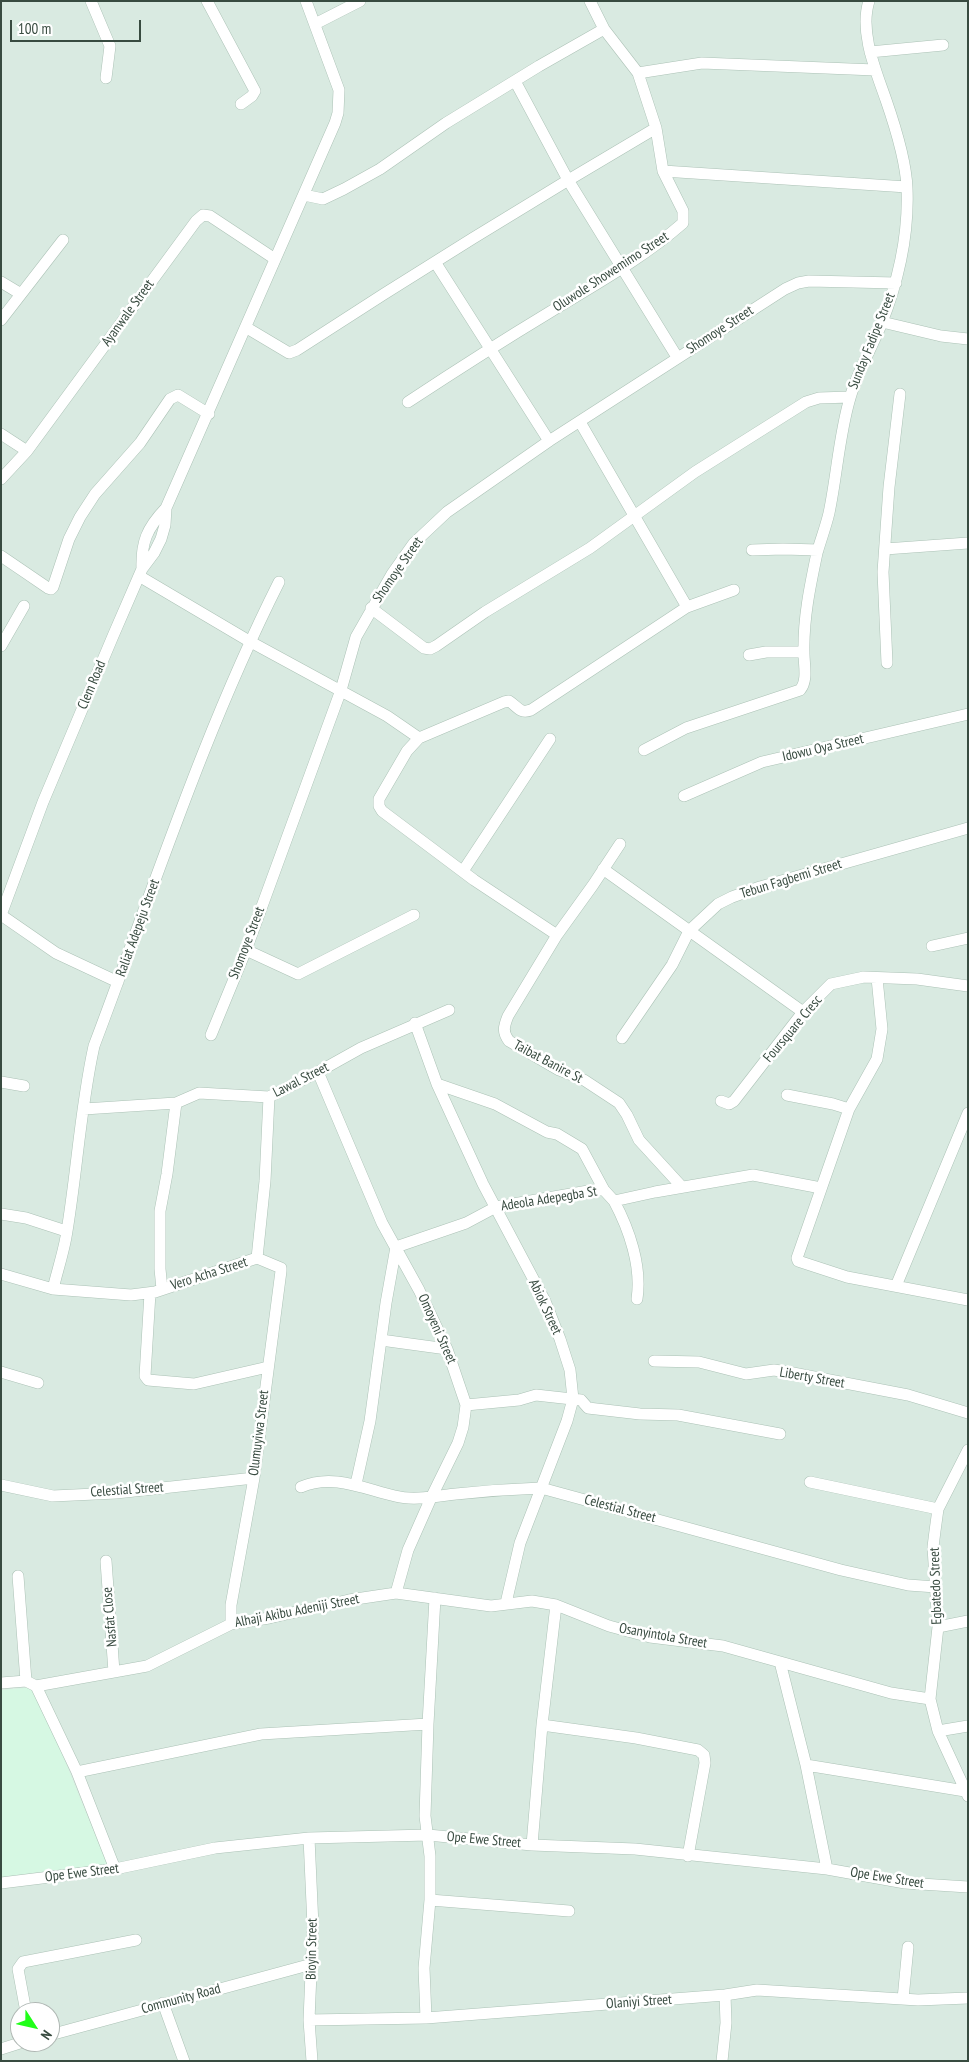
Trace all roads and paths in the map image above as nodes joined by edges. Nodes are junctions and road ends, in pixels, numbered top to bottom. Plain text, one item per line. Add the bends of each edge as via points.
1 (91, 1) edge
2 (206, 1) edge
3 (306, 1) edge
4 (360, 1) edge
5 (590, 1) edge
6 (869, 1) edge
7 (315, 24) junction
8 (604, 29) junction
9 (943, 45) dead end
10 (870, 52) junction
11 (875, 70) junction
12 (638, 73) junction
13 (106, 78) dead end
14 (515, 81) junction
15 (241, 104) dead end
16 (656, 128) junction
17 (663, 171) junction
18 (568, 180) junction
19 (907, 187) junction
20 (304, 195) junction
21 (63, 240) dead end
22 (275, 259) junction
23 (435, 262) junction
24 (622, 268) junction
25 (1, 282) edge
26 (896, 283) junction
27 (21, 294) junction
28 (1, 320) edge
29 (882, 322) junction
30 (247, 328) junction
31 (968, 339) edge
32 (490, 349) junction
33 (678, 357) junction
34 (900, 394) dead end
35 (850, 397) junction
36 (408, 402) dead end
37 (209, 414) junction
38 (580, 422) junction
39 (1, 434) edge
40 (548, 442) junction
41 (27, 451) junction
42 (1, 479) edge
43 (634, 516) junction
44 (968, 543) edge
45 (885, 549) junction
46 (752, 550) dead end
47 (818, 550) junction
48 (1, 556) edge
49 (140, 573) junction
50 (279, 582) dead end
51 (734, 590) dead end
52 (24, 606) dead end
53 (687, 607) junction
54 (371, 608) junction
55 (249, 641) junction
56 (1, 646) edge
57 (804, 652) junction
58 (749, 655) dead end
59 (887, 663) dead end
60 (341, 690) junction
61 (968, 714) edge
62 (419, 738) junction
63 (550, 739) dead end
64 (644, 750) dead end
65 (684, 796) dead end
66 (968, 828) edge
67 (620, 844) dead end
68 (603, 869) junction
69 (463, 871) junction
70 (1, 915) edge
71 (414, 915) dead end
72 (689, 931) junction
73 (557, 935) junction
74 (968, 938) edge
75 (932, 946) dead end
76 (246, 950) junction
77 (877, 978) junction
78 (118, 982) junction
79 (968, 986) edge
80 (449, 1010) dead end
81 (803, 1012) junction
82 (415, 1023) junction
83 (211, 1035) dead end
84 (622, 1038) dead end
85 (318, 1072) junction
86 (1, 1082) edge
87 (437, 1084) junction
88 (24, 1086) dead end
89 (787, 1095) dead end
90 (269, 1097) junction
91 (722, 1101) dead end
92 (176, 1103) junction
93 (84, 1109) junction
94 (849, 1109) junction
95 (968, 1114) edge
96 (682, 1187) junction
97 (821, 1188) junction
98 (604, 1190) junction
99 (614, 1201) junction
100 (496, 1207) junction
101 (1, 1214) edge
102 (66, 1231) junction
103 (396, 1247) junction
104 (257, 1258) junction
105 (1, 1274) edge
106 (896, 1286) junction
107 (53, 1289) junction
108 (162, 1289) junction
109 (150, 1293) junction
110 (637, 1299) dead end
111 (968, 1300) edge
112 (381, 1340) junction
113 (447, 1349) junction
114 (654, 1361) dead end
115 (268, 1367) junction
116 (1, 1372) edge
117 (38, 1383) dead end
118 (573, 1399) junction
119 (466, 1405) junction
120 (968, 1413) edge
121 (780, 1434) dead end
122 (968, 1450) edge
123 (964, 1468) edge
124 (254, 1478) junction
125 (810, 1482) dead end
126 (356, 1484) junction
127 (1, 1485) edge
128 (301, 1487) dead end
129 (540, 1488) junction
130 (431, 1498) junction
131 (938, 1509) junction
132 (106, 1561) dead end
133 (18, 1576) dead end
134 (936, 1587) junction
135 (396, 1593) junction
136 (435, 1598) junction
137 (506, 1603) junction
138 (556, 1605) junction
139 (968, 1621) edge
140 (231, 1624) junction
141 (938, 1627) junction
142 (780, 1662) junction
143 (114, 1672) junction
144 (1, 1683) edge
145 (31, 1683) junction
146 (930, 1700) junction
147 (428, 1724) junction
148 (542, 1725) junction
149 (968, 1726) edge
150 (938, 1731) junction
151 (806, 1765) junction
152 (77, 1772) junction
153 (967, 1793) edge
154 (428, 1835) junction
155 (309, 1838) junction
156 (532, 1845) junction
157 (688, 1856) junction
158 (826, 1869) junction
159 (115, 1870) junction
160 (1, 1883) edge
161 (968, 1887) edge
162 (430, 1900) junction
163 (569, 1911) dead end
164 (136, 1940) dead end
165 (908, 1947) dead end
166 (312, 1964) junction
167 (725, 1995) junction
168 (968, 1998) edge
169 (903, 1999) junction
170 (24, 2002) edge
171 (163, 2003) junction
172 (426, 2018) junction
173 (309, 2020) junction
174 (60, 2031) edge
175 (184, 2061) edge
176 (312, 2061) edge
177 (722, 2061) edge

1 - 13 street via 110,46
2 - 15 street via 255,92
3 - 7 street
4 - 7 street
5 - 8 street, Oluwole Showemimo Street
6 - 10 street, Sunday Fadipe Street
7 - 20 street via 337,81 339,100 335,123
8 - 12 street, Oluwole Showemimo Street
8 - 14 street
9 - 10 street
10 - 11 street, Sunday Fadipe Street
11 - 12 street via 702,63
11 - 19 street, Sunday Fadipe Street
12 - 16 street, Oluwole Showemimo Street
14 - 18 street
14 - 20 street via 344,189 323,199
16 - 17 street, Oluwole Showemimo Street
16 - 18 street
17 - 19 street
17 - 24 street, Oluwole Showemimo Street via 683,211 683,223
18 - 23 street
18 - 24 street
19 - 26 street, Sunday Fadipe Street via 906,224
20 - 22 street
21 - 27 street
22 - 30 street
22 - 41 street, Ayanwale Street via 210,216 203,216 188,230
23 - 30 street via 293,352
23 - 32 street
24 - 32 street, Oluwole Showemimo Street
24 - 33 street
25 - 27 street
26 - 29 street, Sunday Fadipe Street
26 - 33 street, Shomoye Street via 798,283
27 - 28 street
29 - 31 street
29 - 35 street, Sunday Fadipe Street
30 - 37 street
32 - 36 street, Oluwole Showemimo Street
32 - 40 street
33 - 38 street, Shomoye Street
34 - 45 street
35 - 43 street via 819,398 806,402 695,472
35 - 47 street, Sunday Fadipe Street via 829,513
37 - 48 street via 178,395 170,399 140,444 95,494 80,517 53,588 48,588
37 - 49 street via 166,508 146,536 141,550
38 - 40 street, Shomoye Street
38 - 43 street
39 - 41 street
40 - 54 street, Shomoye Street via 432,524 414,543
41 - 42 street, Ayanwale Street
43 - 53 street
43 - 54 street via 590,548 430,649 424,648
44 - 45 street
45 - 59 street
46 - 47 street
47 - 57 street, Sunday Fadipe Street via 807,599
49 - 55 street
49 - 70 street, Clem Road via 43,802
50 - 55 street, Raliat Adepeju Street
51 - 53 street
52 - 56 street
53 - 62 street via 531,710 520,711 509,701 504,702
54 - 60 street, Shomoye Street via 356,636
55 - 60 street
55 - 78 street, Raliat Adepeju Street via 216,718
57 - 58 street
57 - 64 street, Sunday Fadipe Street via 804,684 800,690 686,728
60 - 62 street
60 - 76 street, Shomoye Street
61 - 65 street, Idowu Oya Street via 762,762
62 - 69 street via 389,779 379,806
63 - 69 street
66 - 72 street, Tebun Fagbemi Street via 741,894 718,904
67 - 68 street, Taibat Banire St
68 - 72 street
68 - 73 street, Taibat Banire St
69 - 73 street
70 - 78 street via 56,954
71 - 76 street via 298,974
72 - 81 street
72 - 84 street, Tebun Fagbemi Street via 672,965
73 - 96 street, Taibat Banire St via 508,1016 503,1027 504,1035 509,1041 559,1070 584,1080 619,1103 638,1140
74 - 75 street
76 - 83 street, Shomoye Street
77 - 79 street, Foursquare Cresc via 917,979
77 - 81 street, Foursquare Cresc via 864,977 831,984
77 - 94 street via 882,1029 877,1059
78 - 93 street, Raliat Adepeju Street via 94,1046 86,1080
80 - 82 street, Lawal Street
81 - 91 street, Foursquare Cresc via 734,1101 729,1104
82 - 85 street, Lawal Street
82 - 87 street, Abiok Street
85 - 90 street, Lawal Street
85 - 103 street, Omoyeni Street via 382,1222
86 - 88 street
87 - 98 street via 495,1104 582,1149
87 - 100 street, Abiok Street
89 - 94 street
90 - 92 street, Lawal Street via 199,1093
90 - 104 street, Vero Acha Street
92 - 93 street, Lawal Street
92 - 108 street via 160,1211
93 - 102 street, Raliat Adepeju Street
94 - 97 street
95 - 106 street
96 - 97 street, Adeola Adepegba St via 753,1175
96 - 99 street, Adeola Adepegba St
97 - 106 street via 798,1262 847,1277
98 - 99 street, Adeola Adepegba St
98 - 100 street, Adeola Adepegba St
99 - 110 street via 636,1261
100 - 103 street, Adeola Adepegba St via 466,1223
100 - 118 street, Abiok Street via 545,1301 570,1370
101 - 102 street
102 - 107 street, Raliat Adepeju Street
103 - 112 street
103 - 113 street, Omoyeni Street
104 - 108 street, Vero Acha Street
104 - 115 street, Olumuyiwa Street via 281,1268
105 - 107 street, Vero Acha Street
106 - 111 street
107 - 109 street, Vero Acha Street via 131,1295
108 - 109 street, Vero Acha Street
109 - 115 street via 145,1376 148,1380 194,1384
112 - 113 street
112 - 126 street via 370,1421
113 - 119 street, Omoyeni Street
114 - 120 street, Liberty Street via 699,1362 746,1374 774,1370 793,1373 908,1395
115 - 124 street, Olumuyiwa Street
116 - 117 street
118 - 119 street via 536,1395 519,1400
118 - 121 street via 581,1400 588,1408 678,1415
118 - 129 street, Abiok Street
119 - 130 street, Omoyeni Street via 458,1443
122 - 123 street, Egbatedo Street
123 - 131 street, Egbatedo Street
124 - 127 street, Celestial Street via 116,1493 53,1496
124 - 140 street, Olumuyiwa Street via 231,1605
125 - 131 street
126 - 128 street, Celestial Street via 324,1482
126 - 130 street, Celestial Street via 396,1497
129 - 130 street, Celestial Street
129 - 134 street, Celestial Street via 841,1570 908,1585
129 - 137 street, Abiok Street via 520,1543
130 - 135 street, Omoyeni Street via 408,1550
131 - 134 street, Egbatedo Street via 933,1547
132 - 143 street, Nasfat Close
133 - 145 street
134 - 141 street, Egbatedo Street
135 - 136 street, Osanyintola Street
135 - 140 street, Alhaji Akibu Adeniji Street
136 - 137 street, Osanyintola Street via 490,1606
136 - 147 street
137 - 138 street, Osanyintola Street via 532,1601
138 - 142 street, Osanyintola Street via 608,1626 650,1637 723,1646
138 - 148 street
139 - 141 street
140 - 143 street, Alhaji Akibu Adeniji Street via 147,1666
141 - 146 street, Egbatedo Street
142 - 146 street, Osanyintola Street via 891,1693
142 - 151 street
143 - 145 street, Alhaji Akibu Adeniji Street
144 - 145 street, Alhaji Akibu Adeniji Street
145 - 152 street
146 - 150 street
147 - 152 street via 261,1734
147 - 154 street via 425,1816
148 - 156 street
148 - 157 street via 636,1738 698,1750 704,1755
149 - 150 street
150 - 153 street
151 - 153 street
151 - 158 street
152 - 159 street
154 - 155 street, Ope Ewe Street
154 - 156 street, Ope Ewe Street
154 - 162 street
155 - 159 street, Ope Ewe Street via 215,1848
155 - 166 street, Bioyin Street
156 - 157 street, Ope Ewe Street via 635,1849
157 - 158 street, Ope Ewe Street
158 - 161 street, Ope Ewe Street via 905,1884
159 - 160 street, Ope Ewe Street
162 - 163 street
162 - 172 street via 424,1968
164 - 170 street via 23,1962 18,1969
165 - 169 street
166 - 171 street, Community Road
166 - 173 street, Bioyin Street
167 - 169 street, Olaniyi Street via 757,1990
167 - 172 street, Olaniyi Street
167 - 177 street
168 - 169 street, Olaniyi Street
171 - 174 street, Community Road
171 - 175 street
172 - 173 street, Olaniyi Street
173 - 176 street, Bioyin Street

